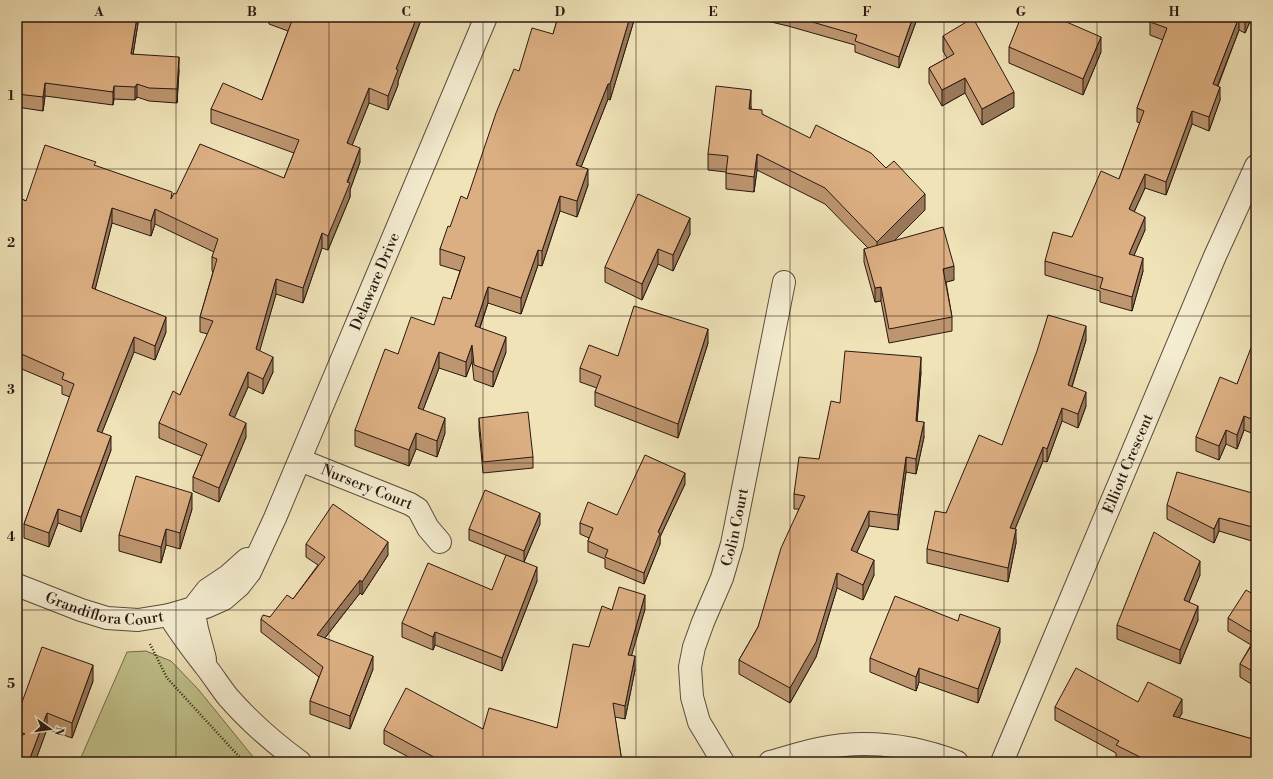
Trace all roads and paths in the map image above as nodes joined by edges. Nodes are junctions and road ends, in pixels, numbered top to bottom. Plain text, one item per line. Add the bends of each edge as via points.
1 (486, 17) edge
2 (1256, 166) edge
3 (784, 282) dead end
4 (300, 460) junction
5 (440, 542) dead end
6 (17, 585) edge
7 (193, 608) junction
8 (169, 615) junction
9 (138, 620) junction
10 (207, 668) junction
11 (244, 762) edge
12 (300, 762) edge
13 (723, 762) edge
14 (770, 762) edge
15 (957, 762) edge
16 (1002, 762) edge

1 - 4 street, Delaware Drive
2 - 16 street, Elliott Crescent via 1215,256
3 - 13 street, Colin Court via 732,544 722,578 694,647 690,667 692,697 699,722
4 - 5 street, Nursery Court via 410,504 418,509 428,528
4 - 7 street, Delaware Drive via 262,544 228,576 207,590
6 - 9 street, Grandiflora Court via 107,618
7 - 8 street, Grandiflora Court
7 - 10 street
8 - 9 street, Grandiflora Court
8 - 10 street
9 - 11 path via 167,678
10 - 12 street via 227,696 249,720
14 - 15 street via 818,749 856,744 888,744 912,748

